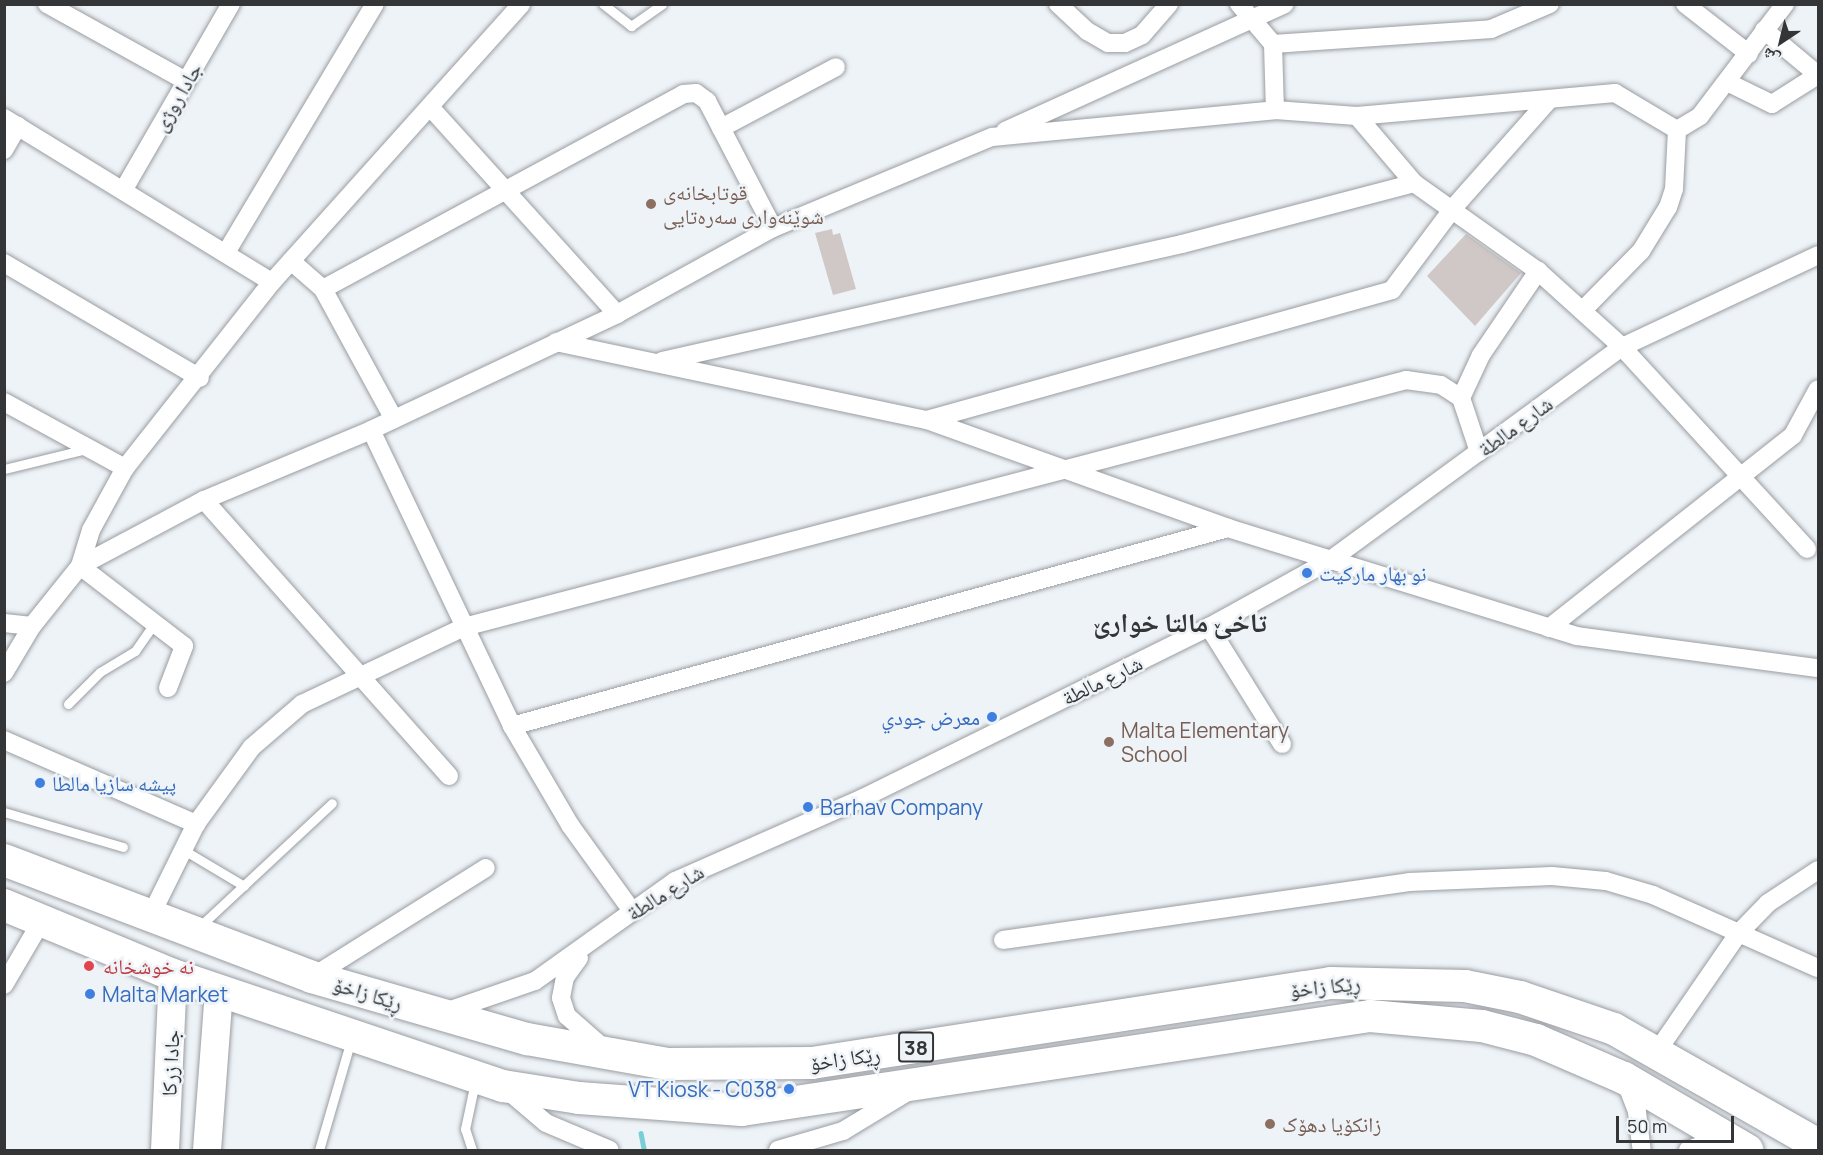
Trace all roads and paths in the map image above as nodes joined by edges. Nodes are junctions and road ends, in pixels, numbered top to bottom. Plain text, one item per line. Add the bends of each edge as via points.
1 (47, 4) edge
2 (231, 4) edge
3 (375, 4) edge
4 (521, 4) edge
5 (603, 4) edge
6 (663, 4) edge
7 (1058, 4) edge
8 (1169, 4) edge
9 (1239, 4) edge
10 (1285, 4) edge
11 (1550, 4) edge
12 (1685, 4) edge
13 (1785, 4) edge
14 (1251, 20) junction
15 (1764, 30) junction
16 (1273, 44) junction
17 (1749, 54) junction
18 (836, 67) dead end
19 (1818, 75) edge
20 (186, 81) junction
21 (1729, 83) junction
22 (1548, 101) junction
23 (430, 107) junction
24 (1275, 110) junction
25 (1357, 116) junction
26 (11, 122) edge
27 (721, 128) junction
28 (1677, 130) junction
29 (993, 136) junction
30 (4, 150) edge
31 (1414, 183) junction
32 (123, 189) junction
33 (507, 192) junction
34 (1454, 207) junction
35 (773, 228) junction
36 (227, 251) junction
37 (1818, 255) edge
38 (291, 261) junction
39 (4, 263) edge
40 (1538, 271) junction
41 (272, 282) junction
42 (323, 289) junction
43 (1582, 311) junction
44 (617, 314) junction
45 (556, 342) junction
46 (1622, 347) junction
47 (658, 363) junction
48 (200, 378) junction
49 (1818, 389) edge
50 (1461, 398) junction
51 (4, 402) edge
52 (394, 419) junction
53 (927, 420) junction
54 (371, 430) junction
55 (88, 448) junction
56 (1479, 452) junction
57 (125, 468) junction
58 (1074, 468) junction
59 (4, 469) edge
60 (1743, 477) junction
61 (204, 500) junction
62 (1228, 528) junction
63 (1807, 549) dead end
64 (1332, 560) junction
65 (80, 566) junction
66 (156, 621) junction
67 (4, 623) edge
68 (32, 626) junction
69 (464, 627) junction
70 (1209, 627) junction
71 (1549, 628) junction
72 (1818, 668) edge
73 (4, 673) edge
74 (356, 676) junction
75 (168, 688) dead end
76 (68, 704) dead end
77 (512, 726) junction
78 (4, 740) edge
79 (1282, 744) dead end
80 (449, 776) dead end
81 (332, 803) dead end
82 (4, 812) edge
83 (196, 824) junction
84 (123, 848) dead end
85 (182, 849) junction
86 (4, 860) edge
87 (486, 868) dead end
88 (1818, 870) edge
89 (244, 886) junction
90 (4, 905) edge
91 (632, 911) junction
92 (149, 919) junction
93 (41, 922) junction
94 (192, 934) junction
95 (1738, 934) junction
96 (1003, 940) dead end
97 (586, 949) junction
98 (1818, 968) edge
99 (173, 975) junction
100 (312, 976) junction
101 (4, 985) edge
102 (219, 989) junction
103 (172, 1014) junction
104 (438, 1014) junction
105 (216, 1022) junction
106 (353, 1032) junction
107 (1658, 1050) junction
108 (613, 1058) junction
109 (812, 1063) junction
110 (1624, 1078) junction
111 (489, 1081) junction
112 (922, 1083) junction
113 (816, 1101) junction
114 (1735, 1144) edge
115 (1818, 1145) edge
116 (165, 1150) edge
117 (207, 1150) edge
118 (319, 1150) edge
119 (472, 1150) edge
120 (610, 1150) edge
121 (778, 1150) edge
122 (1642, 1150) edge
123 (1688, 1150) edge

1 - 20 street
2 - 20 street, جادا روژی
3 - 36 street
4 - 23 street
5 - 6 lane via 631,26
7 - 8 street via 1087,31 1108,43 1125,43 1142,35
9 - 14 street
10 - 14 street
11 - 16 street via 1491,29
12 - 17 street
13 - 15 street
14 - 16 street
14 - 29 street
15 - 17 street
15 - 19 street
16 - 24 street
17 - 21 street
18 - 27 street
19 - 21 street via 1772,104
20 - 32 street, جادا روژی
21 - 28 street via 1700,116
22 - 25 street
22 - 28 street via 1578,92 1614,93
22 - 34 street
23 - 33 street
23 - 38 street
24 - 25 street
24 - 29 street
25 - 31 street
26 - 30 street
26 - 32 street
27 - 33 street via 707,100 696,93 683,94
27 - 35 street
28 - 43 street via 1674,189 1668,207 1641,251
29 - 35 street
31 - 34 street
31 - 47 street via 1182,244
32 - 36 street
33 - 42 street
33 - 44 street
34 - 40 street
34 - 53 street via 1392,290
35 - 44 street
36 - 41 street
37 - 46 street, شارع مالطة
38 - 41 street
38 - 42 street
39 - 48 street
40 - 43 street
40 - 50 street via 1481,355
41 - 48 street
42 - 52 street
43 - 46 street
44 - 45 street
45 - 47 street
45 - 52 street
46 - 56 street, شارع مالطة
46 - 60 street
47 - 53 street
48 - 57 street
49 - 60 street via 1793,435
50 - 56 street
50 - 58 street via 1441,385 1406,380
51 - 55 street
52 - 54 street
53 - 58 street
54 - 61 street
54 - 69 street
55 - 57 street
55 - 59 lane
56 - 64 street, شارع مالطة
57 - 65 street via 91,530
58 - 62 street
58 - 69 street
60 - 63 street
60 - 71 street
61 - 65 street
61 - 74 street
62 - 64 street
62 - 77 street
64 - 70 street, شارع مالطة
64 - 71 street
65 - 66 street
65 - 68 street
66 - 75 street via 184,646
66 - 76 lane via 135,651 100,672
67 - 68 street
68 - 73 street
69 - 74 street
69 - 77 street
70 - 79 street
70 - 91 street, شارع مالطة via 863,798 685,876
71 - 72 street
74 - 80 street
74 - 83 street via 302,704 252,747
77 - 91 street via 570,825
78 - 83 street
81 - 89 lane
82 - 84 lane
83 - 85 street
85 - 89 lane
85 - 92 street
86 - 92 highway, ڕێکا زاخۆ / 38
87 - 100 street
88 - 95 street via 1768,903
89 - 94 lane
90 - 93 highway, ڕێکا زاخۆ / 38
91 - 97 street, شارع مالطة
92 - 94 highway, ڕێکا زاخۆ / 38
93 - 99 highway, ڕێکا زاخۆ / 38
93 - 101 street
94 - 100 highway, ڕێکا زاخۆ / 38
95 - 96 street via 1653,895 1606,881 1552,876 1409,882
95 - 98 street
95 - 107 street
97 - 104 street, شارع مالطة via 519,989
97 - 108 street, شارع مالطة via 565,977 561,999 567,1016
99 - 102 highway, ڕێکا زاخۆ / 38
99 - 103 main road, جادا زرکا
100 - 104 highway, ڕێکا زاخۆ / 38
102 - 105 main road, جادا زرکا
102 - 106 highway, ڕێکا زاخۆ / 38
103 - 105 main road via 185,1004 201,1004
103 - 116 main road, جادا زرکا
104 - 108 highway, ڕێکا زاخۆ / 38
105 - 117 main road, جادا زرکا
106 - 111 highway, ڕێکا زاخۆ / 38
106 - 118 lane
107 - 109 highway, ڕێکا زاخۆ / 38 via 1520,997 1391,981 1331,983
107 - 115 highway, ڕێکا زاخۆ / 38
108 - 109 highway, ڕێکا زاخۆ / 38 via 718,1065
109 - 113 highway
110 - 112 highway, ڕێکا زاخۆ / 38 via 1536,1040 1482,1026 1370,1016
110 - 114 highway, ڕێکا زاخۆ / 38
110 - 122 street via 1637,1112
111 - 113 highway, ڕێکا زاخۆ / 38 via 683,1107 742,1110
111 - 119 lane via 465,1129
111 - 120 street via 546,1123
112 - 113 highway, ڕێکا زاخۆ / 38
112 - 121 street via 843,1131
114 - 123 street

